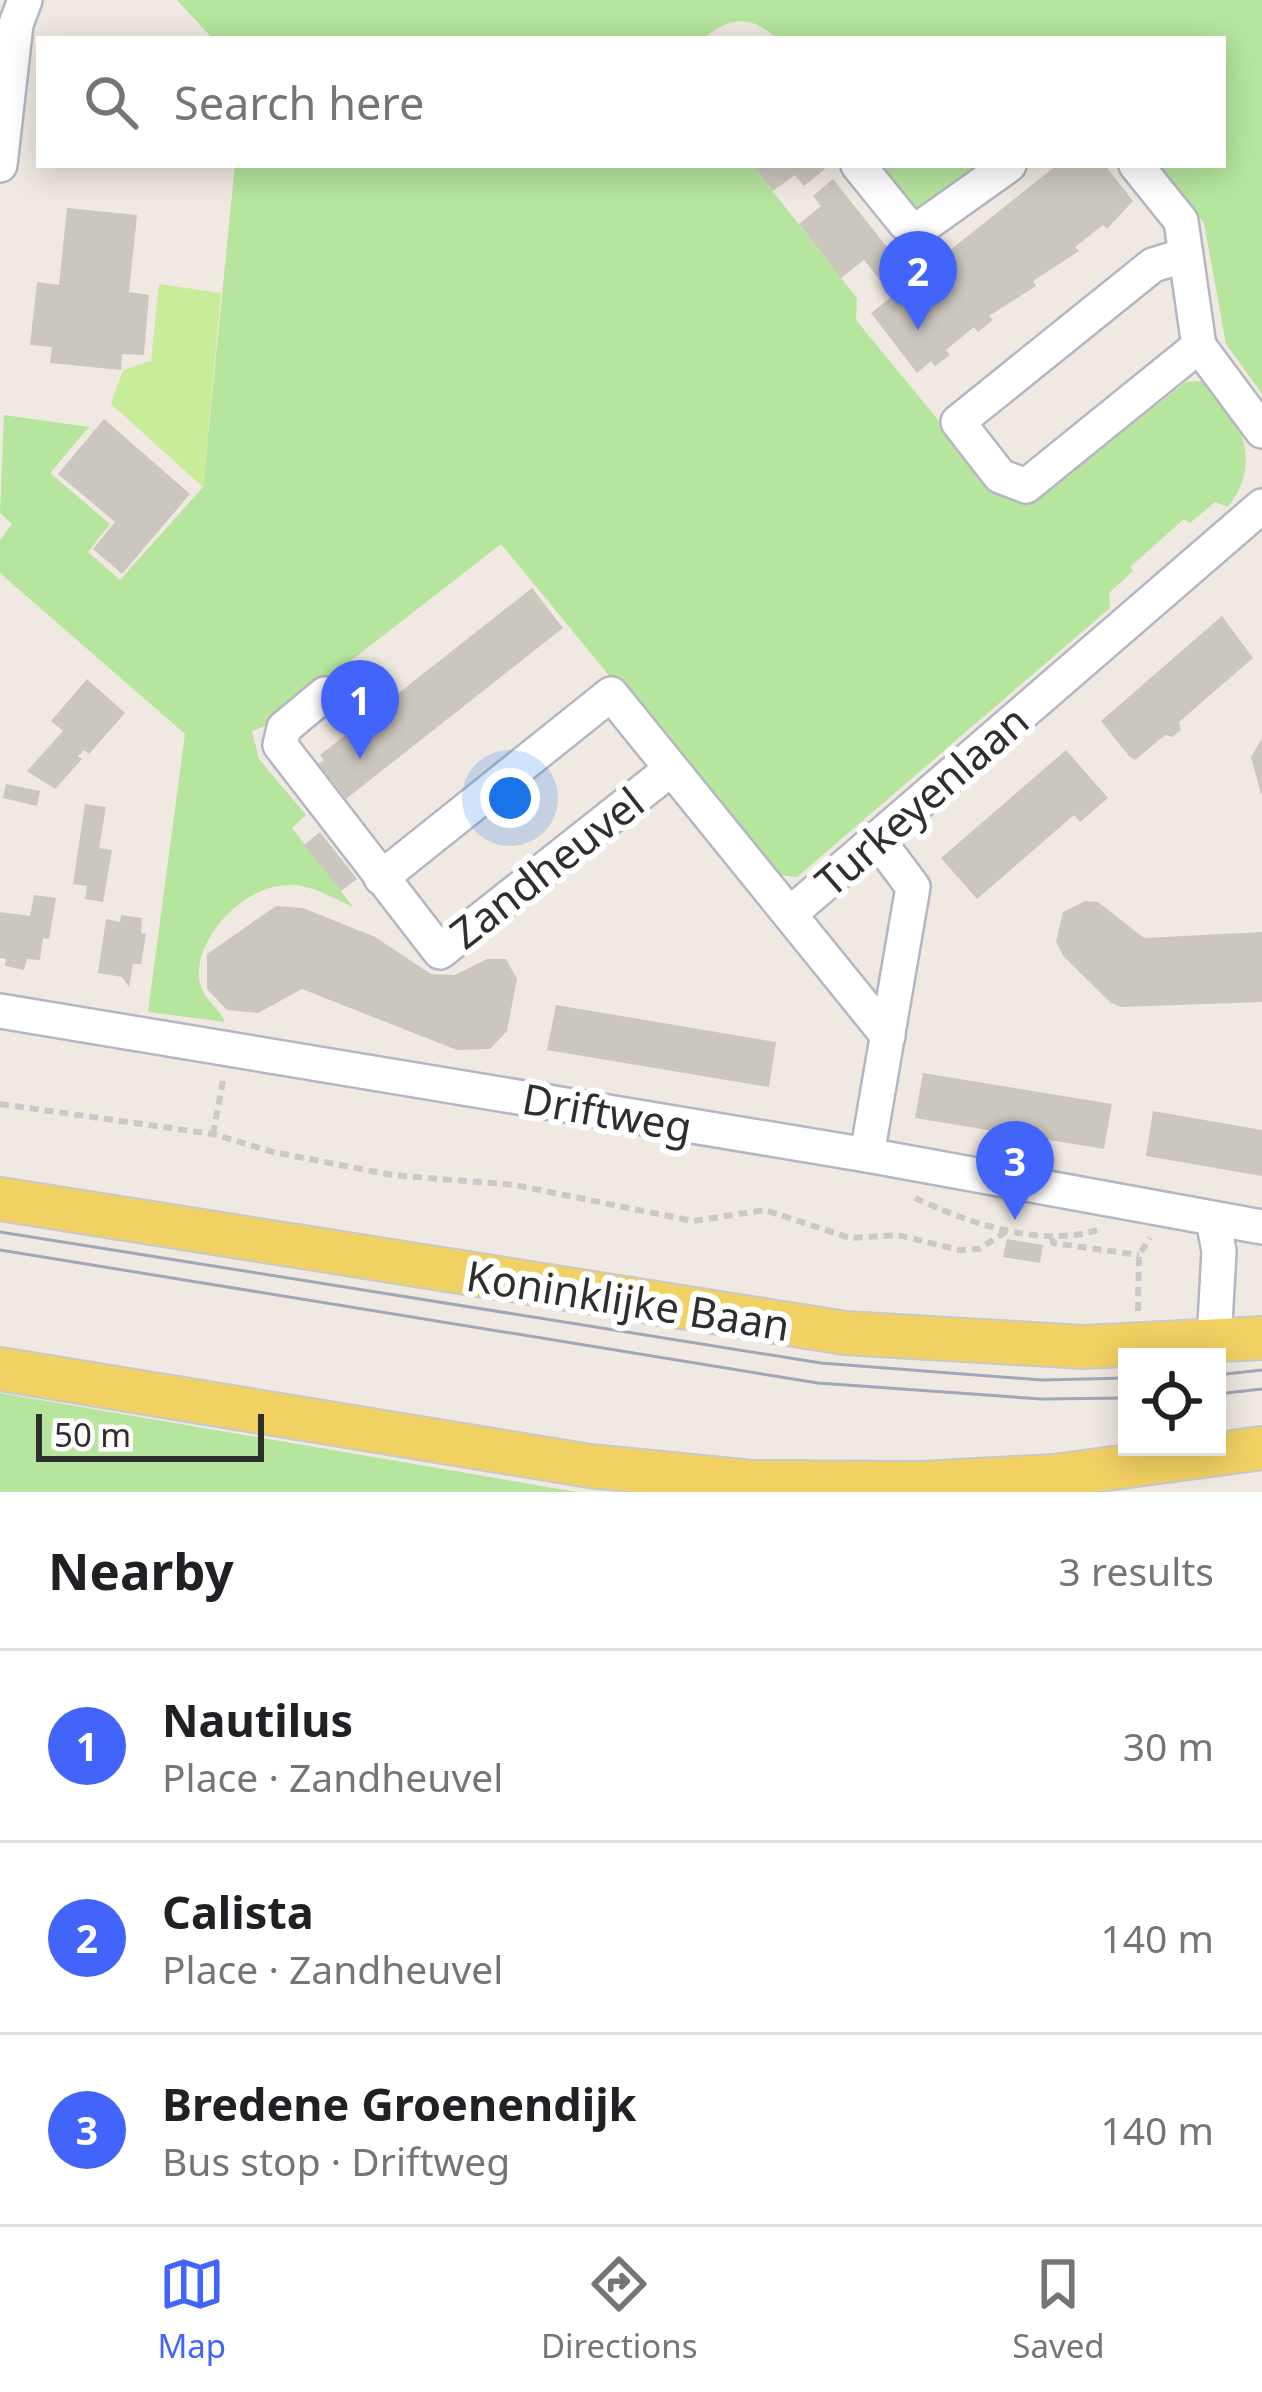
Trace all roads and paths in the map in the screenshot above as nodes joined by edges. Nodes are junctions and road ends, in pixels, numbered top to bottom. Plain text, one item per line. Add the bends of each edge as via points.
1 (25, 0) edge
2 (0, 165) edge
3 (860, 168) edge
4 (1005, 168) edge
5 (1138, 168) edge
6 (1186, 255) junction
7 (1199, 346) junction
8 (1262, 431) edge
9 (1262, 506) edge
10 (325, 694) dead end
11 (671, 769) junction
12 (877, 839) junction
13 (381, 878) junction
14 (790, 914) junction
15 (0, 1011) edge
16 (889, 1036) junction
17 (223, 1081) dead end
18 (0, 1104) edge
19 (213, 1134) junction
20 (867, 1155) junction
21 (0, 1198) edge
22 (1160, 1210) junction
23 (1214, 1220) junction
24 (1262, 1227) edge
25 (1139, 1255) junction
26 (1262, 1338) edge
27 (1214, 1342) junction
28 (1138, 1344) junction
29 (0, 1369) edge
30 (1262, 1448) edge

1 - 2 street
3 - 4 street via 919,229
5 - 6 street via 1181,221
6 - 7 street
6 - 7 street via 1154,265 958,422 1000,476 1026,486
7 - 8 street
9 - 12 street, Turkeyenlaan
10 - 13 street, Zandheuvel via 284,728 280,745
11 - 13 street, Zandheuvel via 440,952
11 - 13 street, Zandheuvel via 610,694
11 - 14 street, Zandheuvel
12 - 14 street, Turkeyenlaan
12 - 16 street via 913,887
14 - 16 street, Turkeyenlaan
15 - 20 street, Driftweg
16 - 20 street
17 - 19 path
18 - 19 path
19 - 25 path via 392,1175 515,1185 693,1221 765,1210 850,1238 898,1235 979,1249 1005,1229
20 - 22 street, Driftweg
21 - 28 main road, Koninklijke Baan via 760,1322 1010,1345
22 - 23 street, Driftweg
22 - 25 path
23 - 24 street, Driftweg
23 - 27 street
25 - 28 path
26 - 27 main road, Koninklijke Baan
27 - 28 main road, Koninklijke Baan
29 - 30 main road via 590,1466 752,1481 1054,1477

